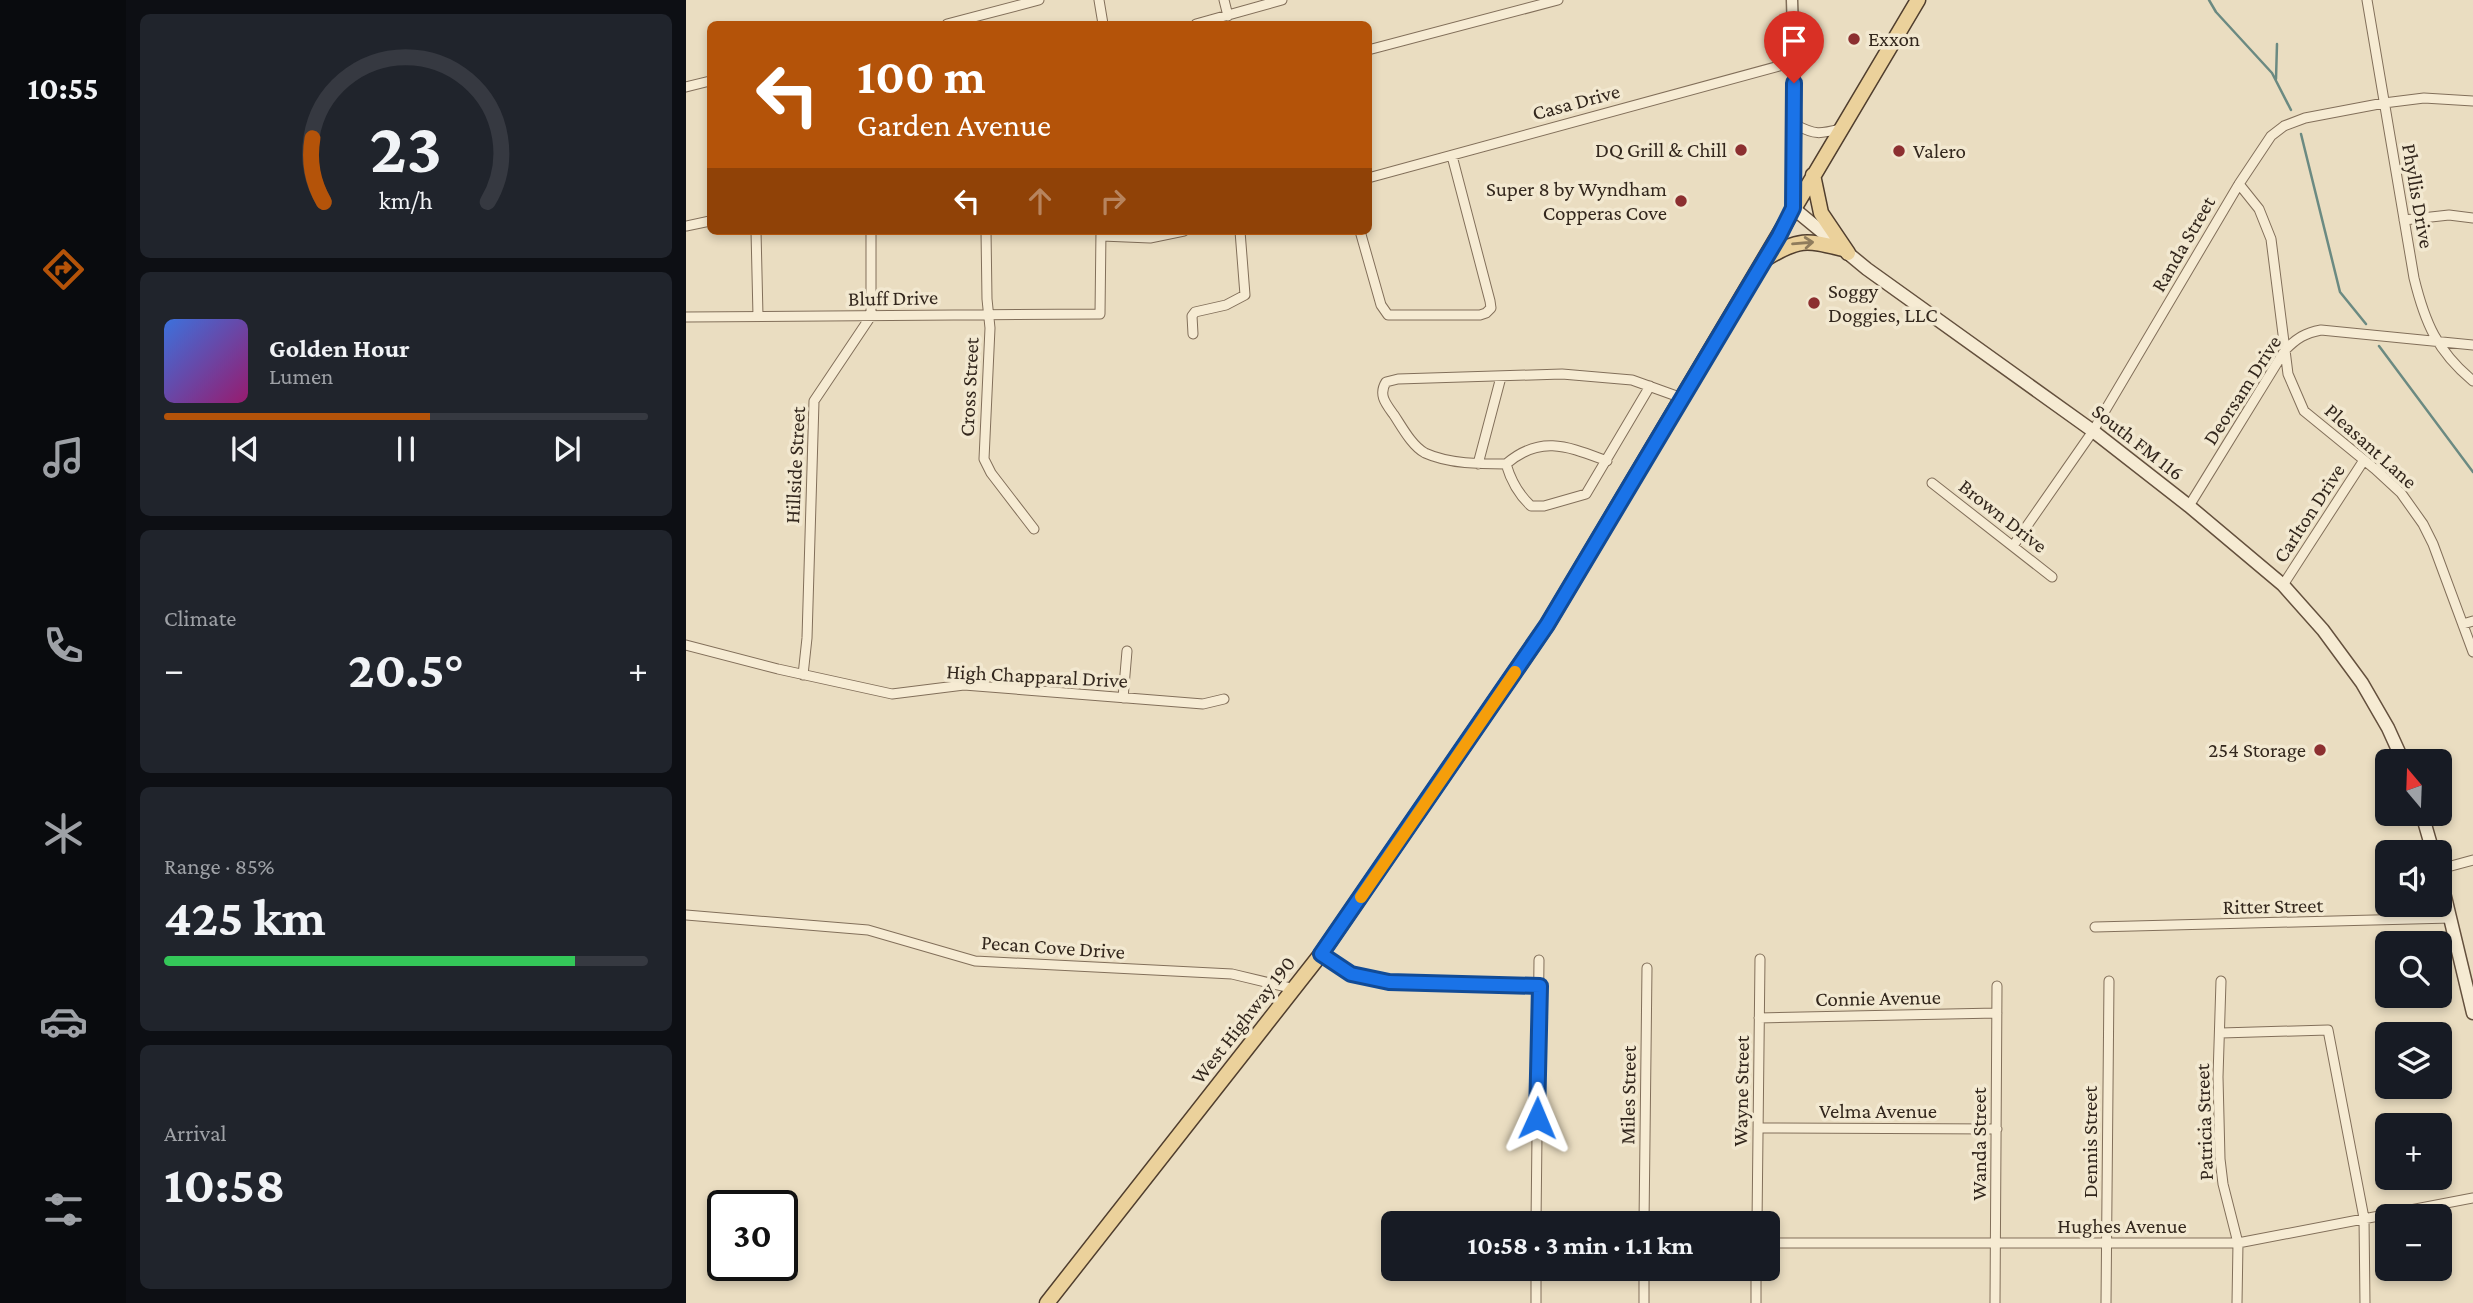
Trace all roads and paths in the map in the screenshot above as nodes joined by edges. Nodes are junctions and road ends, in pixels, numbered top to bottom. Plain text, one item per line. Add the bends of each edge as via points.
1 (1039, 0) edge
2 (1099, 0) edge
3 (1224, 0) edge
4 (1282, 0) edge
5 (1558, 0) edge
6 (1792, 0) edge
7 (1918, 0) edge
8 (2367, 0) edge
9 (1228, 16) junction
10 (958, 21) edge
11 (1102, 21) edge
12 (1208, 21) edge
13 (1372, 49) edge
14 (1794, 62) junction
15 (707, 82) edge
16 (686, 87) edge
17 (2473, 101) edge
18 (2384, 103) junction
19 (1796, 125) junction
20 (1840, 129) junction
21 (1452, 156) junction
22 (1812, 175) junction
23 (1372, 177) edge
24 (2239, 184) junction
25 (1793, 208) junction
26 (2473, 218) edge
27 (2404, 220) junction
28 (707, 222) edge
29 (686, 226) edge
30 (756, 235) edge
31 (871, 235) edge
32 (986, 235) edge
33 (1101, 235) edge
34 (1113, 235) edge
35 (1165, 235) edge
36 (1240, 235) edge
37 (1361, 235) edge
38 (1845, 251) junction
39 (1765, 258) junction
40 (988, 314) junction
41 (758, 316) junction
42 (871, 316) junction
43 (686, 317) edge
44 (1193, 334) dead end
45 (2436, 342) junction
46 (2473, 345) edge
47 (2285, 350) junction
48 (1501, 377) junction
49 (2473, 381) edge
50 (1650, 386) junction
51 (1682, 398) junction
52 (2093, 431) junction
53 (2364, 460) junction
54 (1608, 461) junction
55 (1478, 464) junction
56 (1506, 464) junction
57 (1932, 483) dead end
58 (2189, 506) junction
59 (1034, 529) dead end
60 (2013, 546) junction
61 (2052, 577) dead end
62 (2283, 585) junction
63 (2473, 621) edge
64 (2463, 624) junction
65 (686, 645) edge
66 (1128, 651) dead end
67 (2473, 652) edge
68 (803, 675) junction
69 (1123, 698) junction
70 (1224, 699) dead end
71 (2398, 749) edge
72 (2473, 860) edge
73 (2452, 866) edge
74 (686, 915) edge
75 (2451, 918) joint
76 (2095, 927) dead end
77 (1321, 954) junction
78 (1539, 960) dead end
79 (1760, 960) dead end
80 (1647, 968) dead end
81 (2109, 981) dead end
82 (2221, 981) dead end
83 (1540, 986) junction
84 (1997, 986) dead end
85 (1295, 989) junction
86 (1997, 1013) junction
87 (2473, 1013) edge
88 (1759, 1018) junction
89 (2221, 1033) junction
90 (1758, 1128) junction
91 (1997, 1129) junction
92 (2473, 1198) edge
93 (1535, 1211) edge
94 (1644, 1211) edge
95 (1757, 1211) edge
96 (2364, 1218) junction
97 (1780, 1243) edge
98 (2238, 1243) junction
99 (1996, 1244) junction
100 (2107, 1244) junction
101 (1536, 1281) edge
102 (1644, 1281) edge
103 (1756, 1281) edge
104 (1047, 1303) edge
105 (1536, 1303) edge
106 (1644, 1303) edge
107 (1756, 1303) edge
108 (1995, 1303) edge
109 (2106, 1303) edge
110 (2237, 1303) edge
111 (2365, 1303) edge

1 - 10 street
2 - 11 street
3 - 9 street
4 - 9 street
5 - 13 street
6 - 14 street
7 - 20 main road, West Highway 190
8 - 18 street, Phyllis Drive
9 - 12 street
14 - 19 street
14 - 21 street, Casa Drive
15 - 16 street
17 - 18 street, Randa Street via 2424,98
18 - 24 street, Randa Street via 2284,126 2271,136
18 - 27 street, Phyllis Drive
19 - 20 street via 1820,134
19 - 25 street
20 - 22 main road, West Highway 190
21 - 23 street, Casa Drive
21 - 37 street via 1490,301 1486,313 1388,315
22 - 25 main road, West Highway 190
22 - 38 main road via 1821,213
24 - 47 street, Pleasant Lane via 2259,209 2271,239
24 - 52 street, Randa Street
25 - 38 main road, South FM 116
25 - 39 main road, West Highway 190
26 - 27 street via 2449,215
27 - 45 street, Phyllis Drive via 2413,278
28 - 29 street
30 - 41 street
31 - 42 street
32 - 40 street, Cross Street
33 - 40 street, Bluff Drive via 1100,314
34 - 35 street
36 - 44 street via 1245,295 1195,312
39 -> 38 main road via 1804,241
38 - 52 main road, South FM 116
39 - 51 main road, West Highway 190
40 - 42 street, Bluff Drive
40 - 59 street, Cross Street via 984,459
41 - 42 street, Bluff Drive
41 - 43 street, Bluff Drive
42 - 68 street, Hillside Street via 814,401
45 - 46 street, Deorsam Drive
45 - 47 street, Deorsam Drive via 2322,330 2296,338
45 - 49 street, Phyllis Drive
47 - 53 street, Pleasant Lane via 2288,374 2304,411
47 - 58 street, Deorsam Drive
48 - 50 street via 1562,374 1632,380
48 - 55 street
48 - 55 street via 1398,379 1386,382 1382,389 1384,402 1425,452
50 - 51 street
50 - 54 street
51 - 77 main road, West Highway 190 via 1547,625
52 - 58 main road, South FM 116
52 - 60 street, Randa Street
53 - 62 street, Carlton Drive
53 - 64 street, Pleasant Lane via 2401,493 2423,524
54 - 56 street via 1564,446 1534,446
54 - 56 street via 1586,494 1544,506 1531,506 1522,497
55 - 56 street
57 - 60 street, Brown Drive
58 - 62 main road, South FM 116
60 - 61 street, Brown Drive
62 - 71 main road, South FM 116 via 2362,683
63 - 64 street
64 - 67 street, Pleasant Lane
65 - 68 street, High Chapparal Drive
66 - 69 street
68 - 69 street, High Chapparal Drive via 892,694 964,685
69 - 70 street, High Chapparal Drive via 1203,704
72 - 73 street
74 - 85 street, Pecan Cove Drive via 868,930 975,961 1232,974
75 - 76 street, Ritter Street
75 - 87 main road
77 - 83 street via 1351,974 1389,982
77 - 85 main road, West Highway 190
78 - 83 street
79 - 88 street, Wayne Street
80 - 94 street, Miles Street
81 - 100 street, Dennis Street
82 - 89 street, Patricia Street
83 - 93 street
84 - 86 street, Wanda Street
85 - 104 main road, West Highway 190
86 - 88 street, Connie Avenue
86 - 91 street, Wanda Street
88 - 90 street, Wayne Street
89 - 96 street via 2328,1030
89 - 98 street, Patricia Street via 2222,1184
90 - 91 street, Velma Avenue
90 - 95 street, Wayne Street
91 - 99 street, Wanda Street
92 - 96 street, Hughes Avenue
96 - 98 street, Hughes Avenue
96 - 111 street
97 - 99 street, Hughes Avenue
98 - 100 street, Hughes Avenue
98 - 110 street, Patricia Street
99 - 100 street, Hughes Avenue
99 - 108 street, Wanda Street
100 - 109 street, Dennis Street
101 - 105 street
102 - 106 street
103 - 107 street

